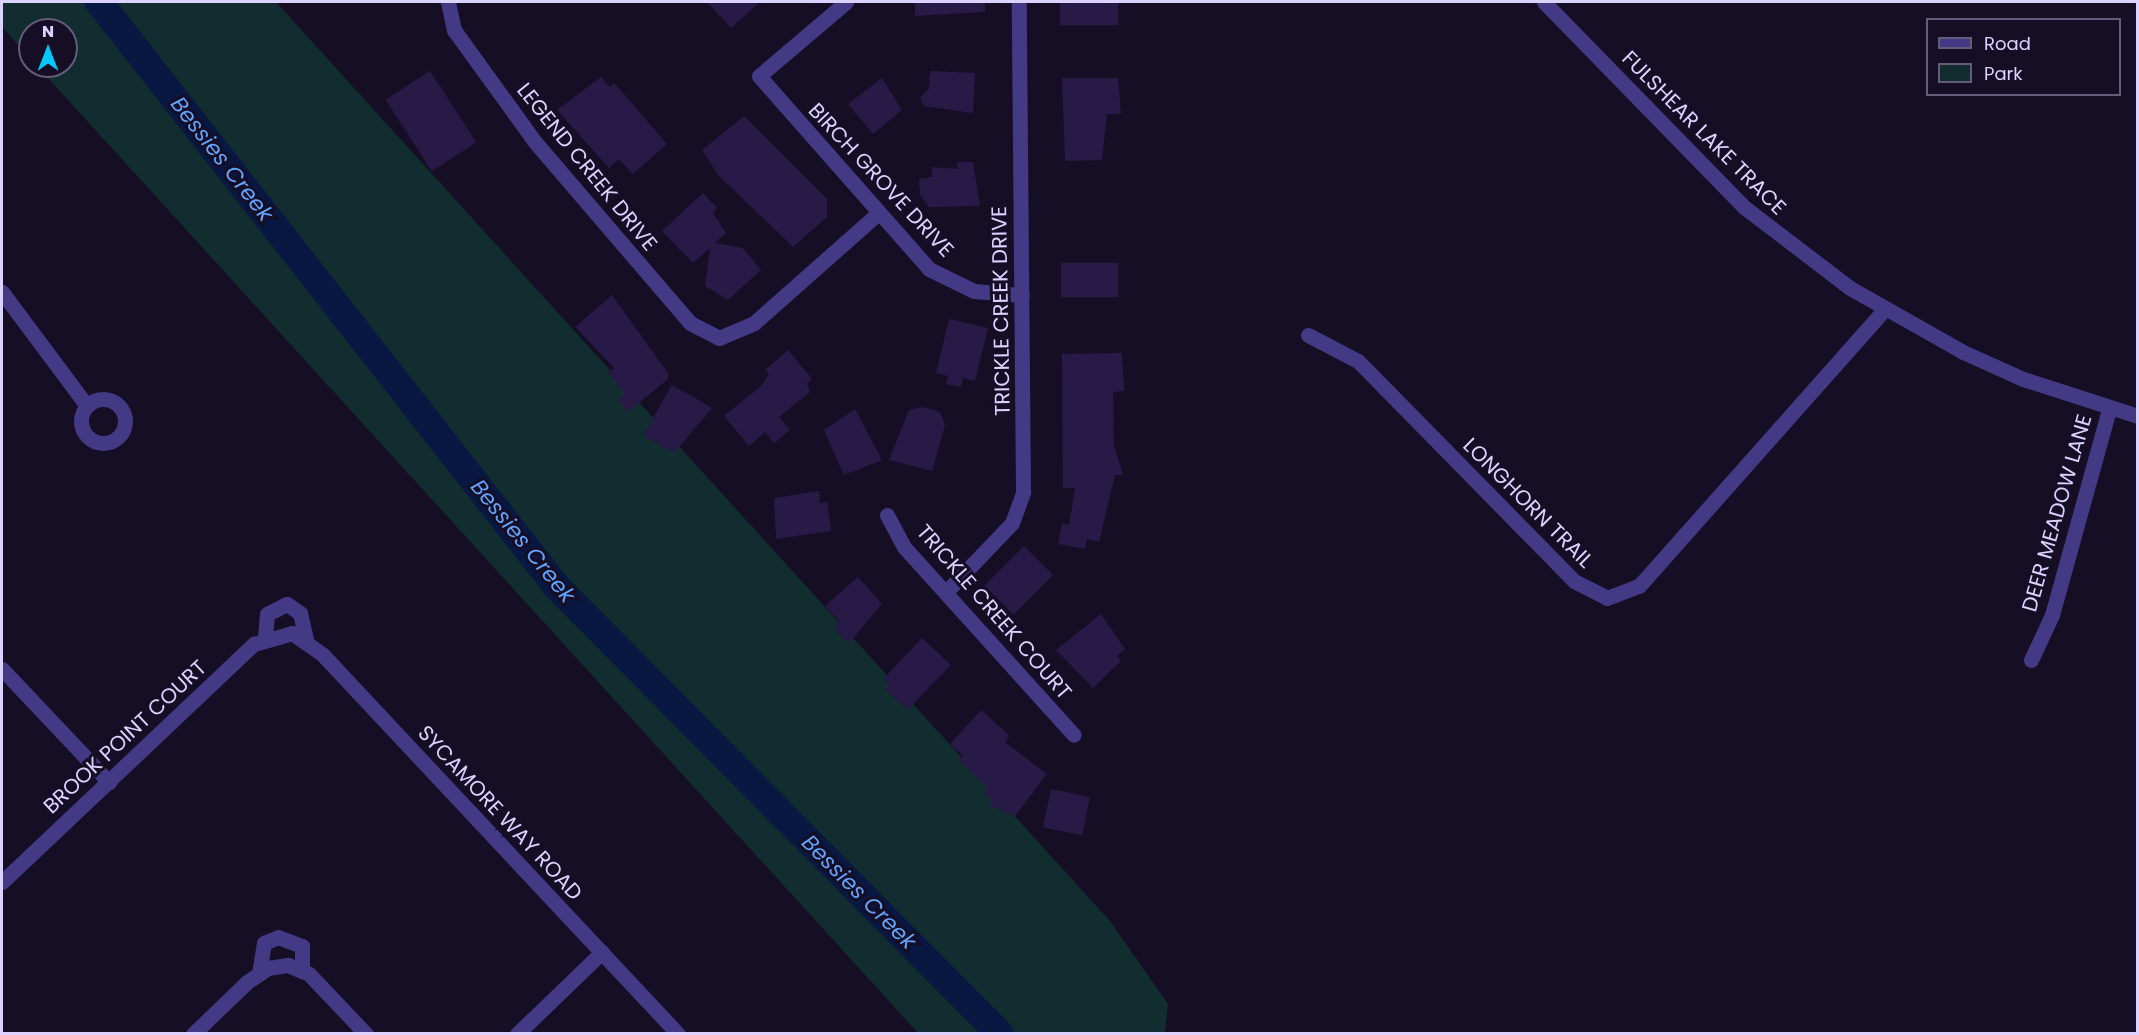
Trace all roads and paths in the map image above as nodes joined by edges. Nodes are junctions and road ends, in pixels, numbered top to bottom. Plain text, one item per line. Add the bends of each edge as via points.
1 (448, 2) edge
2 (846, 2) edge
3 (1019, 2) edge
4 (1544, 2) edge
5 (877, 214) junction
6 (2, 292) edge
7 (1022, 295) junction
8 (1883, 311) junction
9 (1308, 335) dead end
10 (87, 406) dead end
11 (2109, 409) junction
12 (2138, 416) edge
13 (887, 515) dead end
14 (946, 592) junction
15 (283, 632) joint
16 (265, 637) junction
17 (306, 640) junction
18 (2031, 660) dead end
19 (2, 669) edge
20 (1074, 735) dead end
21 (109, 782) junction
22 (2, 882) edge
23 (602, 952) junction
24 (303, 971) junction
25 (259, 974) junction
26 (193, 1034) edge
27 (366, 1034) edge
28 (517, 1034) edge
29 (678, 1034) edge

1 - 5 street, LEGEND CREEK DRIVE via 454,30 535,142 690,323 719,338 754,322
2 - 5 street, BIRCH GROVE DRIVE via 759,76
3 - 7 street, TRICKLE CREEK DRIVE
4 - 8 street, FULSHEAR LAKE TRACE via 1744,207
5 - 7 street, BIRCH GROVE DRIVE via 929,269 951,282 974,291
6 - 10 street
7 - 14 street, TRICKLE CREEK DRIVE via 1024,474 1019,508 1000,538
8 - 9 street, LONGHORN TRAIL via 1639,586 1607,598 1574,581 1358,361
8 - 11 street, FULSHEAR LAKE TRACE via 2023,379
11 - 12 street, FULSHEAR LAKE TRACE
11 - 18 street, DEER MEADOW LANE via 2052,615
13 - 14 street, TRICKLE CREEK COURT via 904,547
14 - 20 street, TRICKLE CREEK COURT
15 - 16 street, BROOK POINT COURT
15 - 17 street, SYCAMORE WAY ROAD
16 - 17 street via 267,614 287,604 300,613
16 - 21 street, BROOK POINT COURT
17 - 23 street, SYCAMORE WAY ROAD
19 - 21 street
21 - 22 street, BROOK POINT COURT
23 - 28 street
23 - 29 street, SYCAMORE WAY ROAD
24 - 25 street via 288,965
24 - 25 street via 302,946 278,937 264,943
24 - 27 street
25 - 26 street

